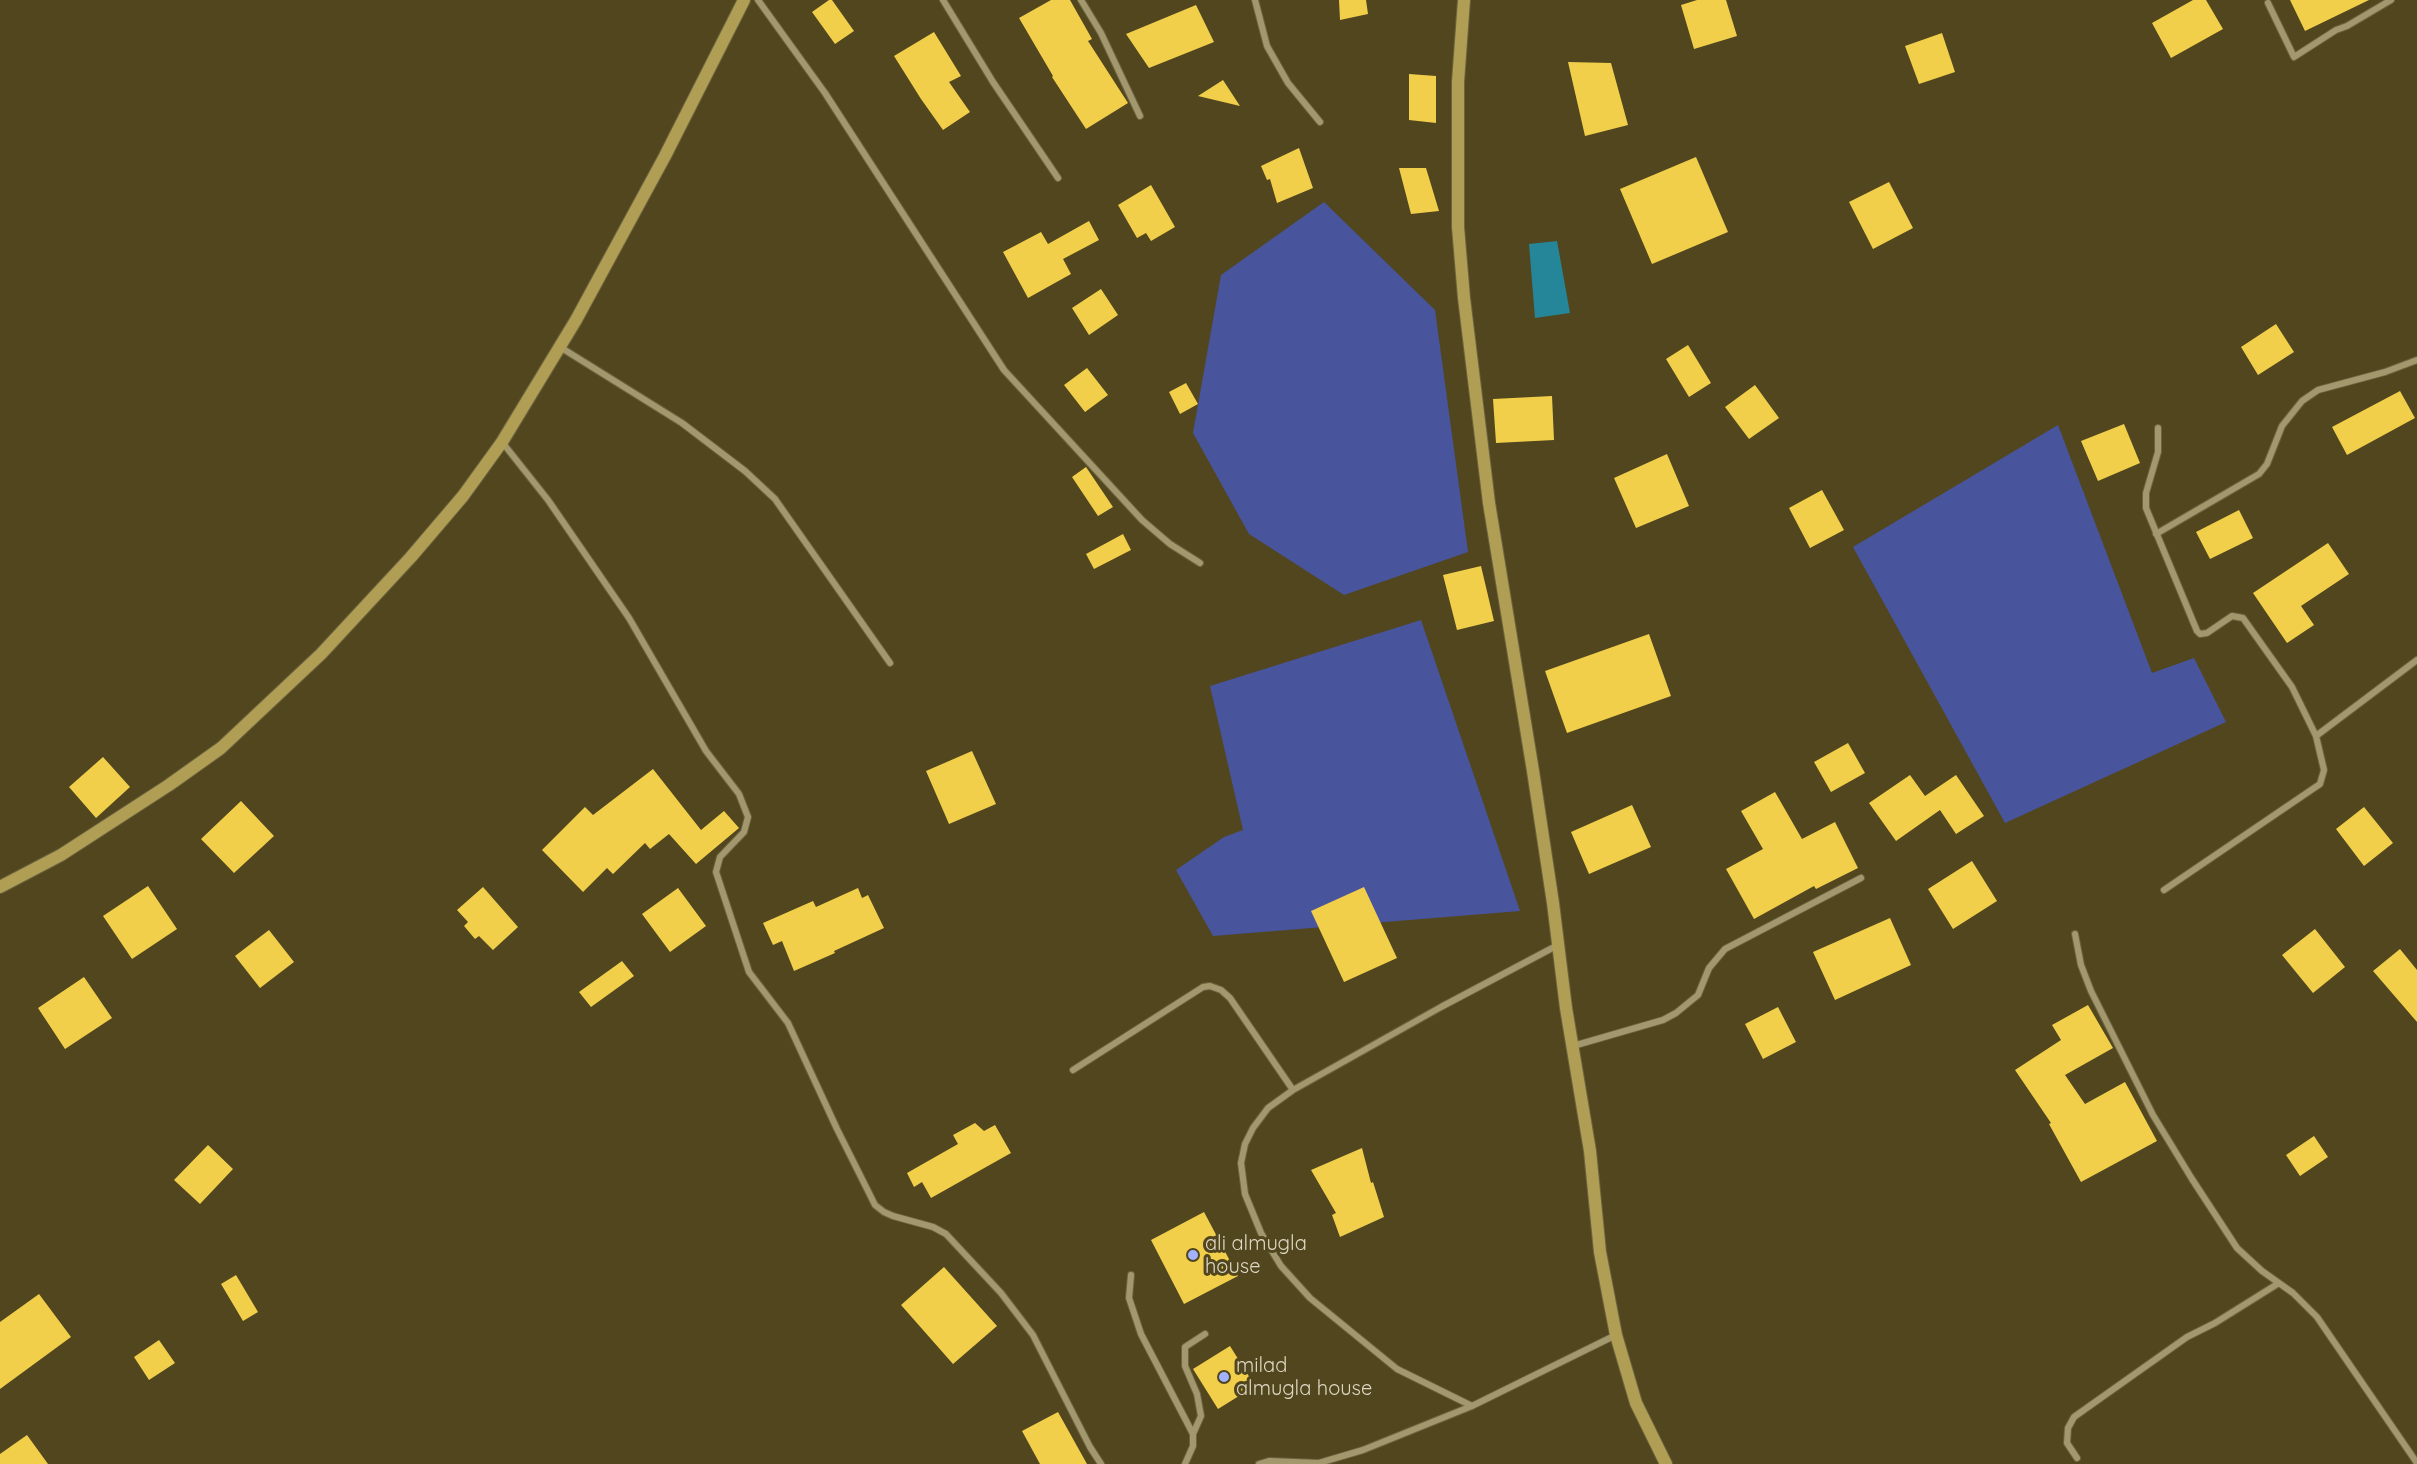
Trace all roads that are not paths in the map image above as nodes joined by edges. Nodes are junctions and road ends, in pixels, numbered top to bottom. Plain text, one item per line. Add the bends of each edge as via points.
1 (744, 0) edge
2 (758, 0) edge
3 (943, 0) edge
4 (1081, 0) edge
5 (1255, 0) edge
6 (1464, 0) edge
7 (2391, 0) edge
8 (2268, 3) dead end
9 (1140, 116) dead end
10 (1320, 122) dead end
11 (1058, 178) dead end
12 (559, 347) junction
13 (2417, 360) edge
14 (2158, 428) dead end
15 (502, 442) junction
16 (2156, 534) junction
17 (1200, 562) dead end
18 (2417, 660) edge
19 (890, 663) dead end
20 (2316, 736) junction
21 (1861, 878) dead end
22 (0, 887) edge
23 (2164, 890) dead end
24 (2075, 934) dead end
25 (1558, 945) junction
26 (1573, 1046) junction
27 (1073, 1070) dead end
28 (1293, 1090) junction
29 (1131, 1275) dead end
30 (2279, 1283) junction
31 (1205, 1334) dead end
32 (1616, 1335) junction
33 (1472, 1406) junction
34 (1193, 1434) junction
35 (2077, 1458) dead end
36 (2417, 1463) edge
37 (1101, 1464) edge
38 (1185, 1464) edge
39 (1259, 1464) edge
40 (1666, 1464) edge

1 - 12 street via 633,217
2 - 17 street via 851,133 1004,370 1142,520 1170,544
3 - 11 street via 987,74
4 - 9 street
5 - 10 street via 1267,46 1288,83
6 - 25 street via 1458,82 1458,227 1464,298 1491,515
7 - 8 street via 2294,57
12 - 15 street
12 - 19 street via 682,423 775,499
13 - 16 street via 2318,390 2302,401 2282,426 2259,474
14 - 16 street via 2158,452 2145,501
15 - 22 street via 411,557 321,654 221,748 61,855
15 - 37 street via 548,500 629,618 706,751 739,794 748,817 744,832 720,857 716,872 749,972 788,1023 875,1204 893,1216 946,1233 1001,1293 1033,1335
16 - 20 street via 2197,631 2206,633 2232,616 2243,618 2292,687
18 - 20 street
20 - 23 street via 2324,770 2320,784
21 - 26 street via 1725,949 1709,968 1698,995 1676,1013
24 - 30 street via 2091,991 2153,1115 2237,1248
25 - 26 street
25 - 28 street
26 - 32 street via 1590,1151 1600,1252
27 - 28 street via 1193,993 1210,987 1230,998
28 - 33 street via 1268,1108 1253,1128 1243,1153 1245,1194 1262,1233 1281,1266 1310,1298 1369,1347 1397,1369
29 - 34 street via 1129,1298 1141,1334
30 - 35 street via 2187,1337 2074,1417 2067,1443
30 - 36 street via 2318,1317
31 - 34 street via 1185,1347 1185,1366 1201,1416
32 - 33 street
32 - 40 street via 1636,1403
33 - 39 street via 1363,1450 1319,1463
34 - 38 street via 1193,1446

